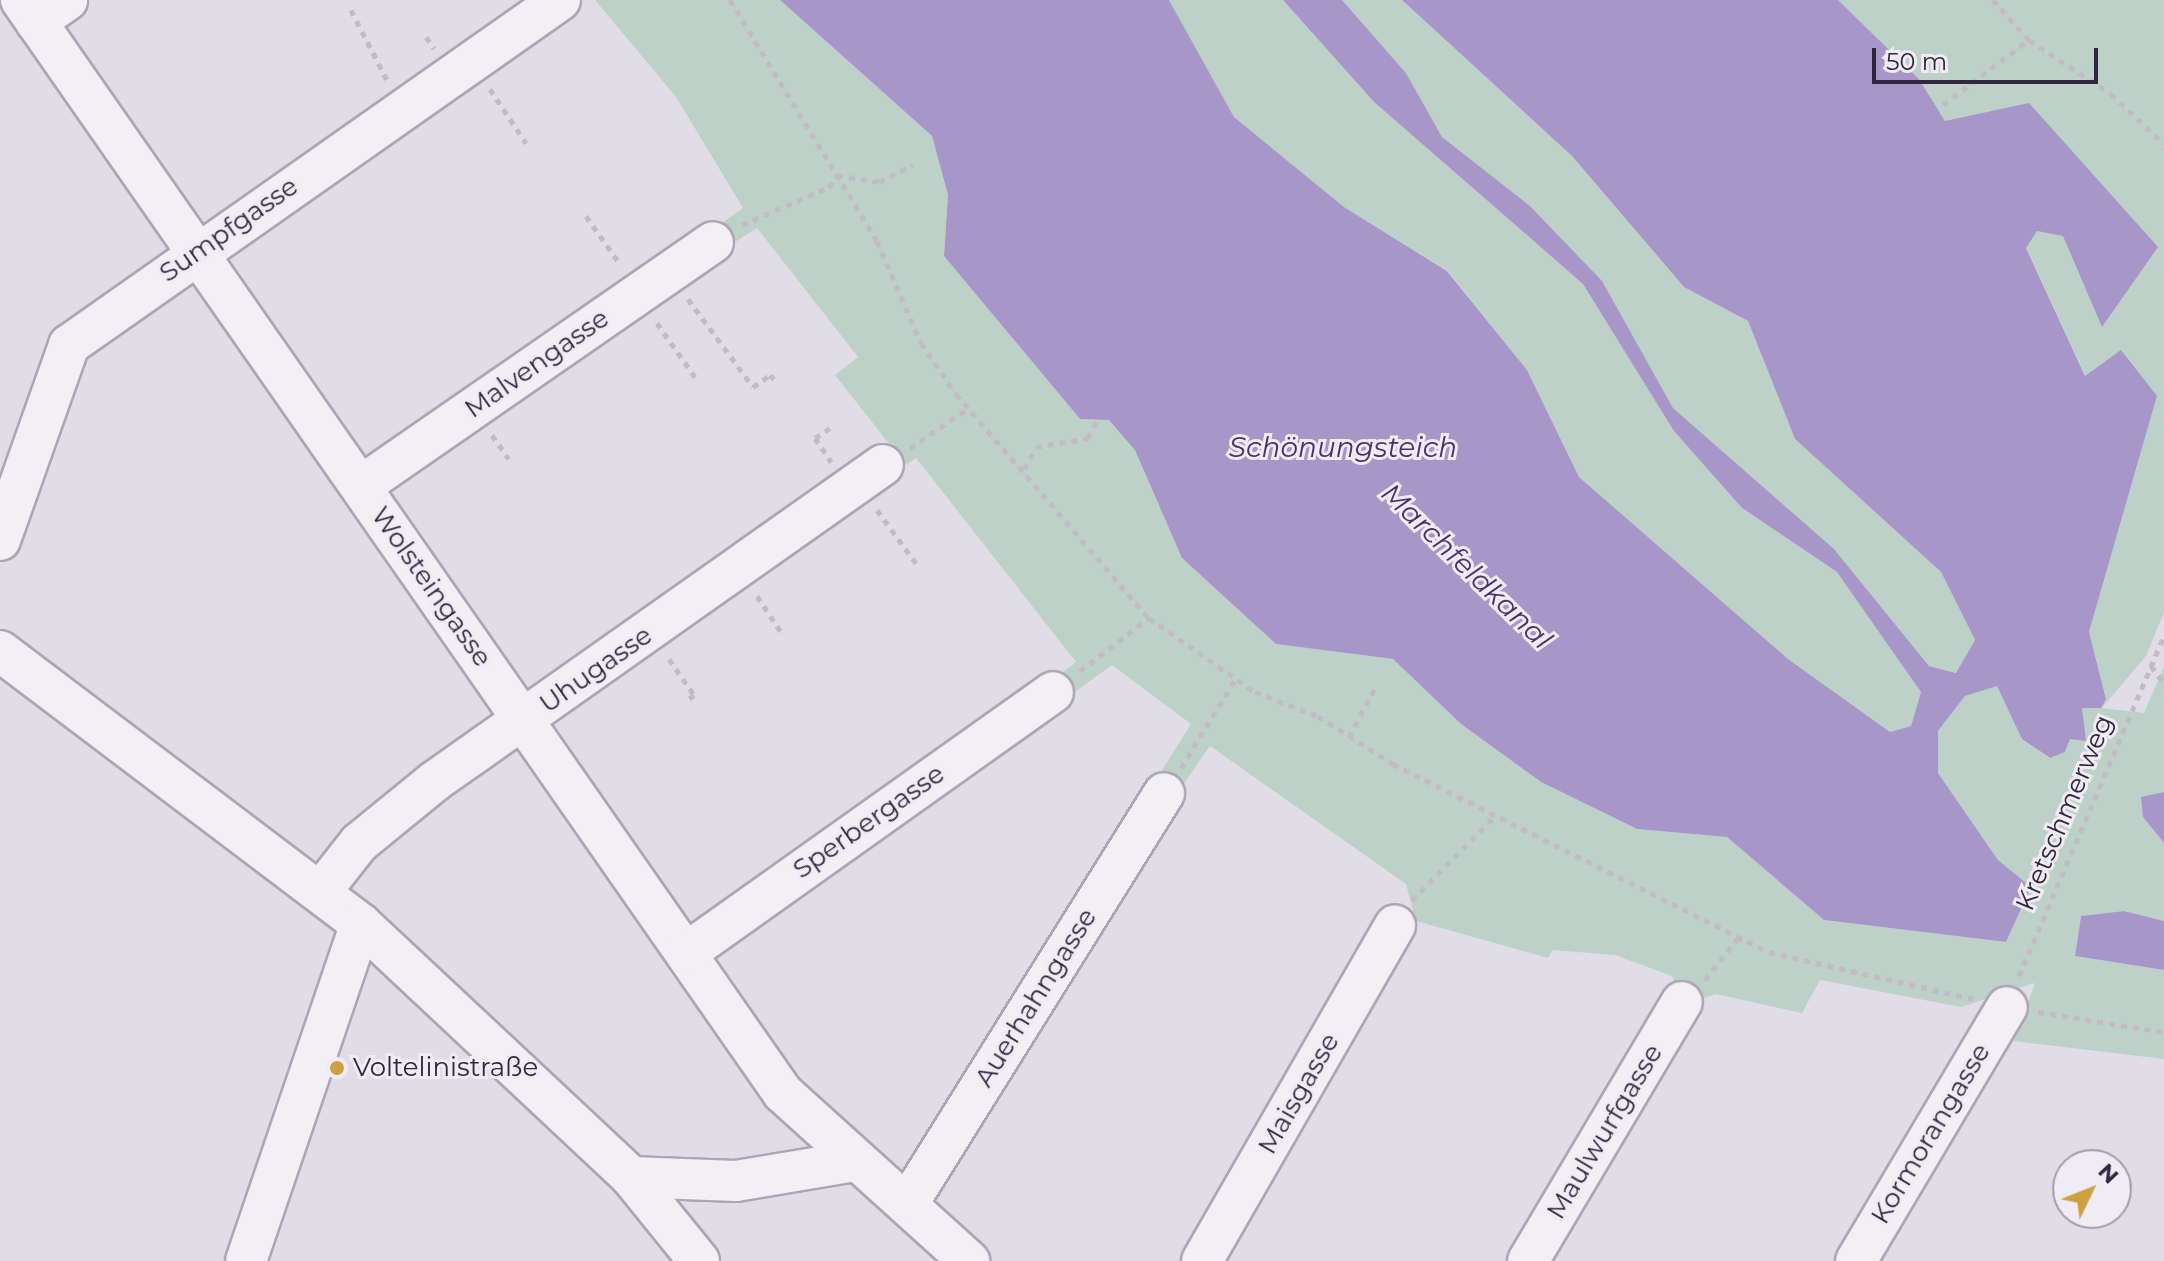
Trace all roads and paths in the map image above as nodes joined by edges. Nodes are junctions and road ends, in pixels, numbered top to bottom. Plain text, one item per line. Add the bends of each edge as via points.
1 (560, 0) edge
2 (730, 0) edge
3 (1993, 0) edge
4 (41, 7) edge
5 (351, 10) dead end
6 (2029, 40) junction
7 (471, 62) junction
8 (1943, 105) dead end
9 (406, 107) junction
10 (526, 143) dead end
11 (2164, 144) edge
12 (913, 165) dead end
13 (837, 175) junction
14 (586, 216) dead end
15 (713, 242) joint
16 (195, 253) junction
17 (640, 293) junction
18 (685, 293) dead end
19 (774, 379) dead end
20 (697, 380) dead end
21 (969, 408) junction
22 (1097, 420) dead end
23 (1023, 469) junction
24 (870, 474) junction
25 (361, 486) junction
26 (0, 540) edge
27 (916, 563) dead end
28 (739, 568) junction
29 (1149, 618) junction
30 (650, 632) junction
31 (783, 635) dead end
32 (2164, 636) edge
33 (0, 651) edge
34 (2151, 666) junction
35 (1235, 680) junction
36 (2164, 683) edge
37 (1375, 688) dead end
38 (1053, 692) joint
39 (689, 699) dead end
40 (525, 721) junction
41 (1349, 737) junction
42 (1164, 794) joint
43 (1495, 816) junction
44 (322, 890) junction
45 (361, 924) junction
46 (1395, 926) joint
47 (1739, 937) junction
48 (686, 953) junction
49 (1682, 1002) joint
50 (2007, 1007) junction
51 (2164, 1032) edge
52 (856, 1161) junction
53 (631, 1177) junction
54 (908, 1203) junction
55 (246, 1261) edge
56 (699, 1261) edge
57 (969, 1261) edge
58 (1202, 1261) edge
59 (1528, 1261) edge
60 (1856, 1261) edge

1 - 7 street, Sumpfgasse
2 - 13 path
3 - 6 path
4 - 16 street, Wolsteingasse
5 - 9 path via 369,39 362,44
6 - 8 path
6 - 11 path via 2111,94
7 - 9 street, Sumpfgasse
7 - 10 path
9 - 16 street, Sumpfgasse
12 - 13 path via 879,182
13 - 15 path via 829,187
13 - 21 path via 877,241 921,343
14 - 17 path
15 - 17 street, Malvengasse
16 - 25 street, Wolsteingasse
16 - 26 street, Sumpfgasse via 69,345
17 - 20 path
17 - 25 street, Malvengasse
18 - 19 path via 753,387 770,375
21 - 23 path
21 - 24 path
22 - 23 path via 1088,438 1036,447
23 - 29 path
24 - 27 path
24 - 28 street, Uhugasse
25 - 40 street, Wolsteingasse
28 - 30 street, Uhugasse
28 - 31 path
29 - 35 path
29 - 38 path
30 - 39 path via 694,695
30 - 40 street, Uhugasse
32 - 34 path, Kretschmerweg
33 - 44 street
34 - 36 path
34 - 50 path, Kretschmerweg
35 - 41 path
35 - 42 path
37 - 41 path
38 - 48 street, Sperbergasse
40 - 44 street, Uhugasse via 369,834
40 - 48 street, Wolsteingasse
41 - 43 path
42 - 54 street, Auerhahngasse
43 - 46 path via 1419,890
43 - 47 path
44 - 45 street
45 - 53 street
45 - 55 street
46 - 58 street, Maisgasse
47 - 49 path
47 - 50 path via 1769,952
48 - 52 street, Wolsteingasse via 783,1093
49 - 59 street, Maulwurfgasse
50 - 51 path
50 - 60 street, Kormorangasse
52 - 53 street via 736,1181
52 - 54 street
53 - 56 street
54 - 57 street

